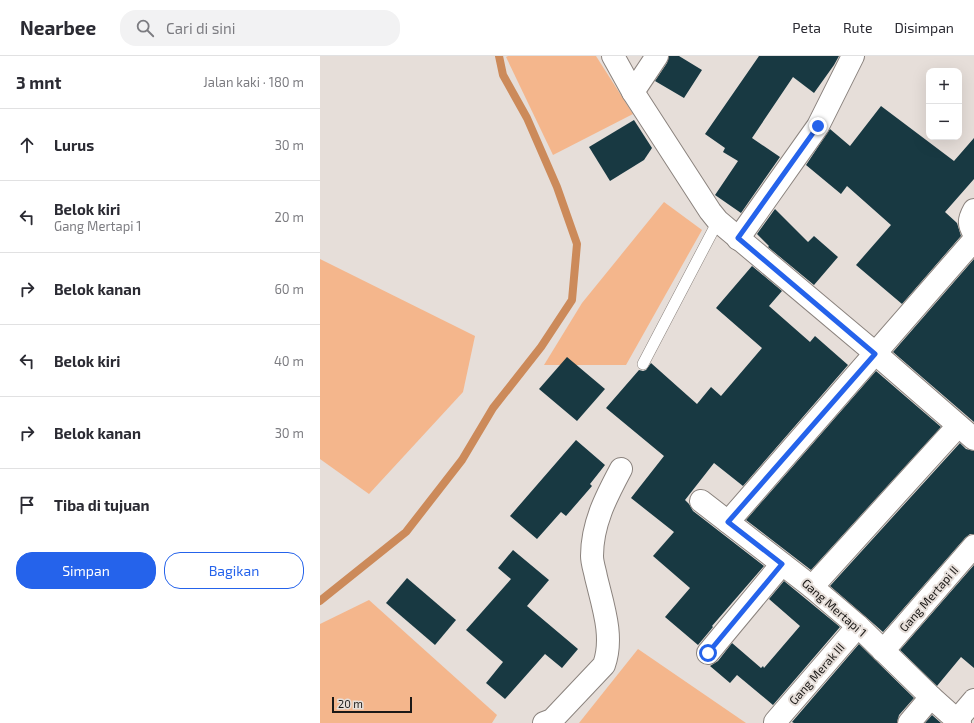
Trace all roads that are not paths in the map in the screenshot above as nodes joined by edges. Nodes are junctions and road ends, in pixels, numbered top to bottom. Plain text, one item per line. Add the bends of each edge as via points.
1 (613, 56) edge
2 (657, 56) edge
3 (852, 56) edge
4 (633, 92) junction
5 (974, 210) edge
6 (718, 221) junction
7 (974, 233) edge
8 (738, 238) junction
9 (974, 240) edge
10 (875, 354) junction
11 (642, 364) dead end
12 (966, 433) edge
13 (621, 469) dead end
14 (701, 501) dead end
15 (728, 522) junction
16 (974, 546) edge
17 (782, 564) junction
18 (812, 587) junction
19 (858, 626) junction
20 (883, 651) junction
21 (708, 653) dead end
22 (931, 697) junction
23 (974, 700) edge
24 (959, 721) edge
25 (775, 722) dead end
26 (544, 723) edge
27 (909, 723) edge

1 - 4 street
2 - 4 street
3 - 8 street via 818,126
4 - 6 street
5 - 7 street via 969,218
6 - 8 street
6 - 11 lane
8 - 10 street
9 - 10 street
10 - 12 street
10 - 15 street
12 - 18 street
13 - 26 street via 597,520 592,558 608,628 607,656 604,665 552,720
14 - 15 street, Gang Mertapi 1
15 - 17 street, Gang Mertapi 1
16 - 20 street, Gang Mertapi II
17 - 18 street, Gang Mertapi 1
17 - 21 street
18 - 19 street, Gang Mertapi 1
19 - 20 street, Gang Mertapi 1
19 - 25 street, Gang Merak III
20 - 22 street, Gang Mertapi 1
22 - 24 street, Gang Mertapi 1
22 - 27 street
23 - 24 street

